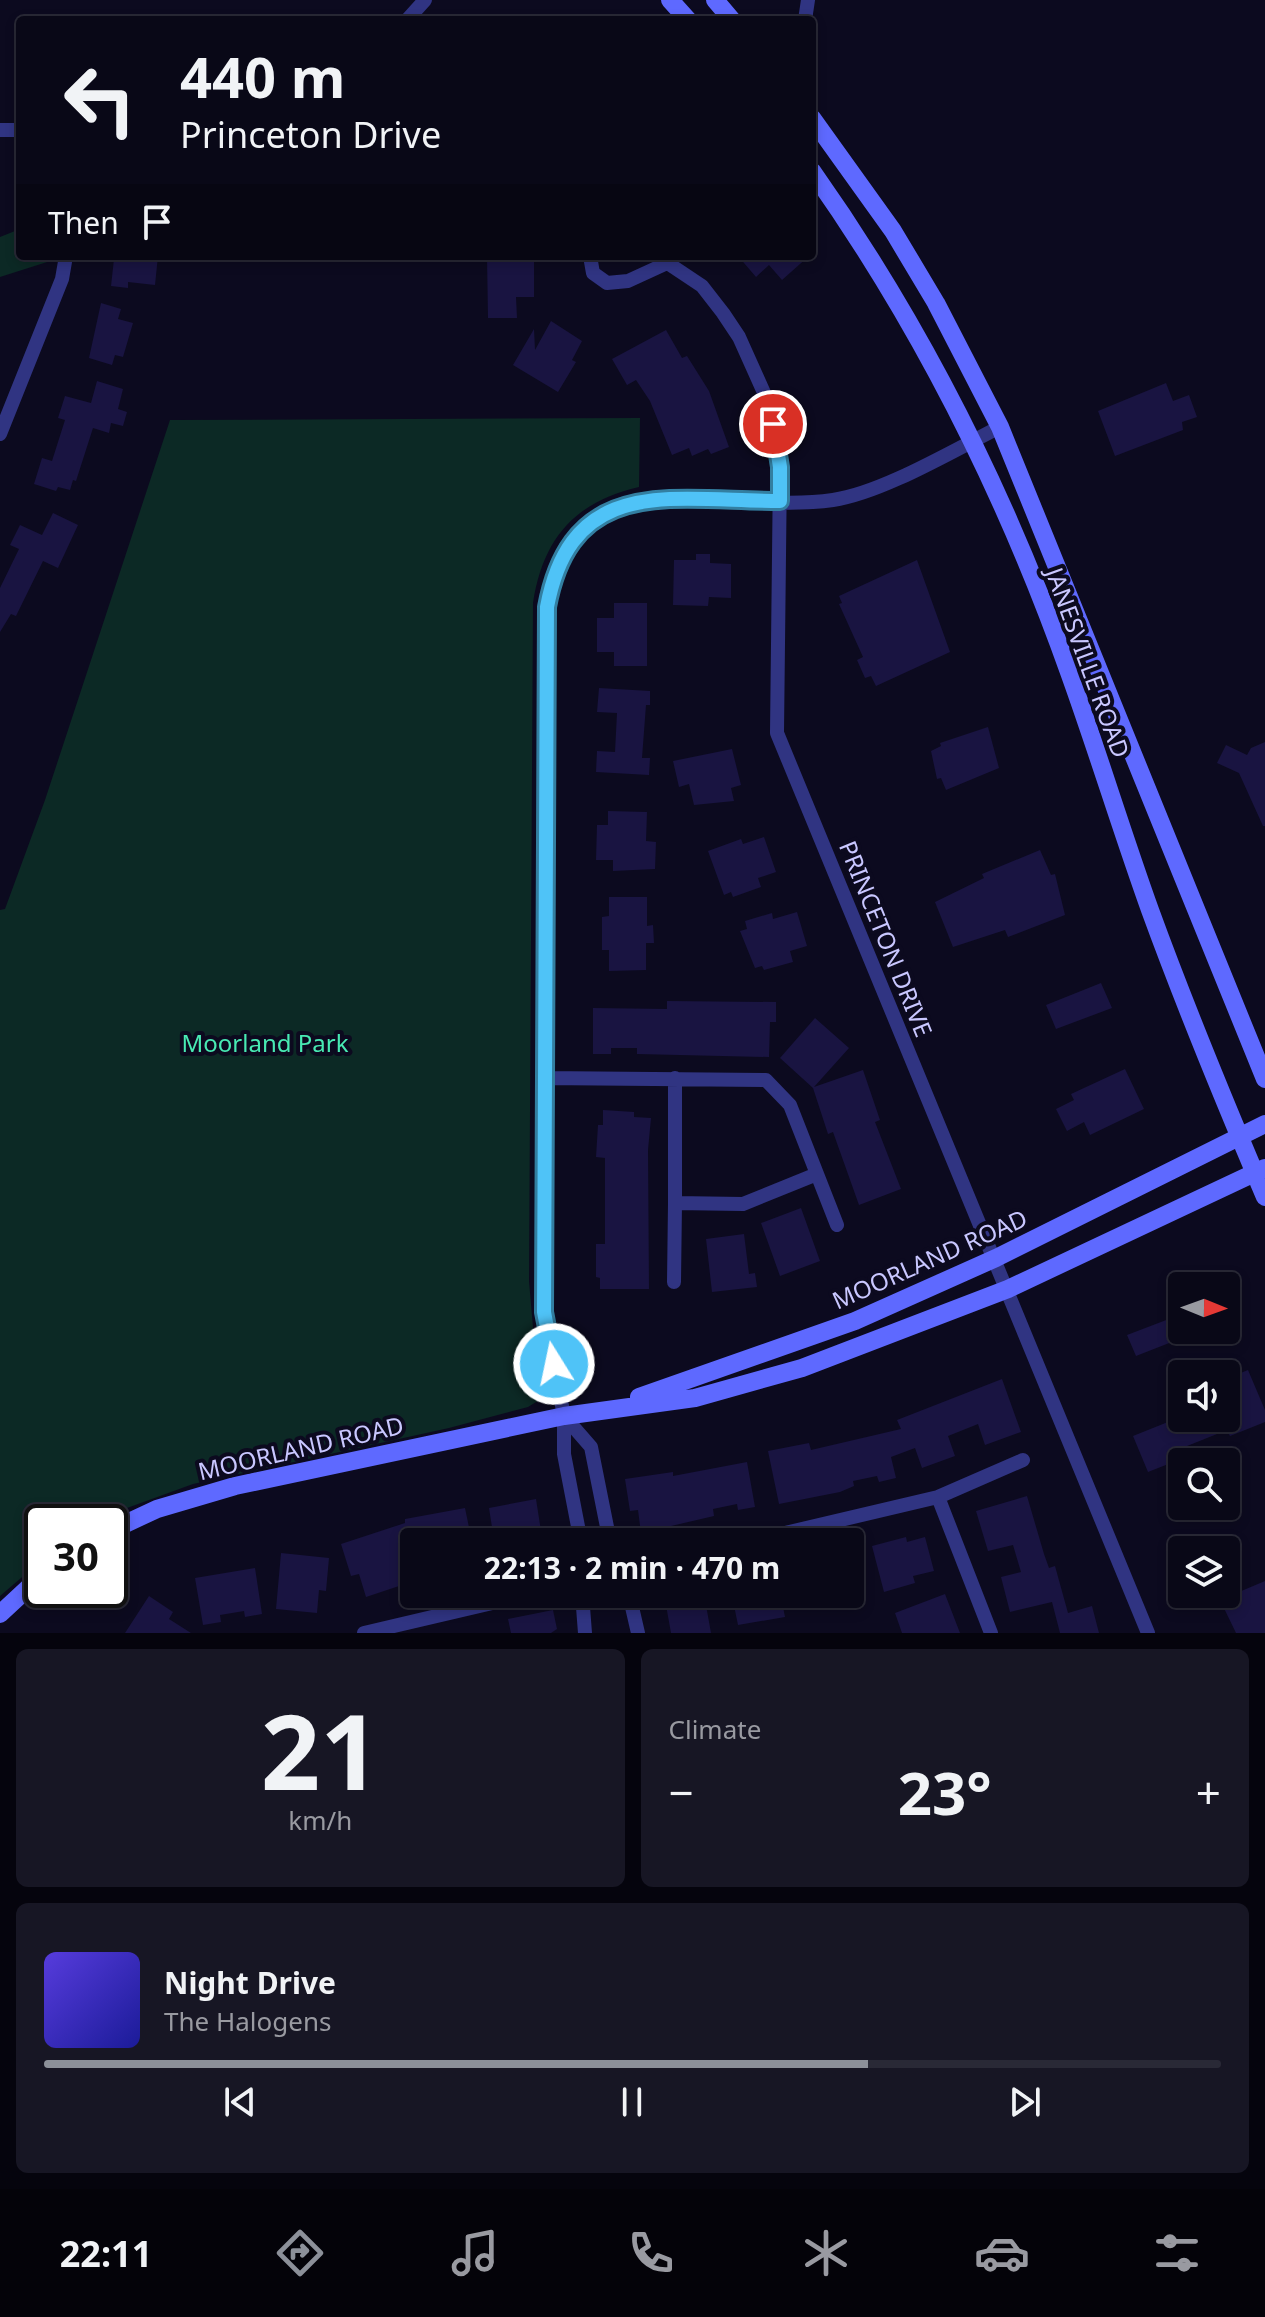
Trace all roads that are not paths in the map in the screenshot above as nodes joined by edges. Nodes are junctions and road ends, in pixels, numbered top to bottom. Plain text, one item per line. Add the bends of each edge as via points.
1 (425, 0) edge
2 (670, 0) edge
3 (715, 0) edge
4 (411, 16) edge
5 (684, 16) edge
6 (729, 16) edge
7 (816, 124) edge
8 (816, 177) edge
9 (65, 260) edge
10 (591, 260) edge
11 (661, 260) edge
12 (1000, 427) junction
13 (0, 434) edge
14 (972, 441) junction
15 (780, 501) junction
16 (543, 1078) junction
17 (675, 1078) junction
18 (1265, 1079) edge
19 (1265, 1124) edge
20 (1241, 1136) junction
21 (1260, 1170) edge
22 (817, 1174) junction
23 (1265, 1197) edge
24 (675, 1203) junction
25 (837, 1225) dead end
26 (996, 1258) junction
27 (674, 1282) dead end
28 (1008, 1289) junction
29 (602, 1409) junction
30 (564, 1416) junction
31 (1023, 1460) dead end
32 (938, 1497) junction
33 (128, 1523) edge
34 (578, 1528) edge
35 (607, 1528) edge
36 (806, 1528) edge
37 (24, 1592) edge
38 (470, 1608) edge
39 (583, 1608) edge
40 (632, 1608) edge
41 (0, 1614) edge
42 (364, 1633) edge
43 (585, 1633) edge
44 (638, 1633) edge
45 (991, 1633) edge
46 (1148, 1633) edge

1 - 4 street
2 - 5 main road
3 - 6 main road
7 - 12 main road, JANESVILLE ROAD via 893,231
8 - 14 main road, JANESVILLE ROAD via 876,262
9 - 13 street
10 - 11 street via 593,273 607,283 628,281
11 - 15 street, PRINCETON DRIVE via 702,286 756,371 778,445
12 - 14 street
12 - 18 main road, JANESVILLE ROAD
14 - 15 street via 880,485 834,500
14 - 20 main road, JANESVILLE ROAD via 1069,673 1151,913
15 - 16 street via 644,500 612,509 590,521 569,543 553,574 547,607
15 - 26 street, PRINCETON DRIVE via 777,733
16 - 17 street
16 - 30 street via 544,1312
17 - 22 street via 766,1080 790,1105
17 - 24 street
19 - 20 main road, MOORLAND ROAD
20 - 21 main road, JANESVILLE ROAD
20 - 26 main road, MOORLAND ROAD
21 - 23 main road, JANESVILLE ROAD
21 - 28 main road, MOORLAND ROAD
22 - 24 street via 743,1204
22 - 25 street
24 - 27 street
26 - 28 street, PRINCETON DRIVE
26 - 29 main road, MOORLAND ROAD via 793,1346
28 - 29 main road, MOORLAND ROAD via 802,1368 695,1398
28 - 46 street, PRINCETON DRIVE
29 - 30 main road, MOORLAND ROAD
30 - 33 main road, MOORLAND ROAD via 235,1486
30 - 34 street via 564,1454
30 - 35 street via 591,1447
31 - 32 street
32 - 36 street
32 - 45 street
37 - 41 main road
38 - 42 street
39 - 43 street
40 - 44 street

